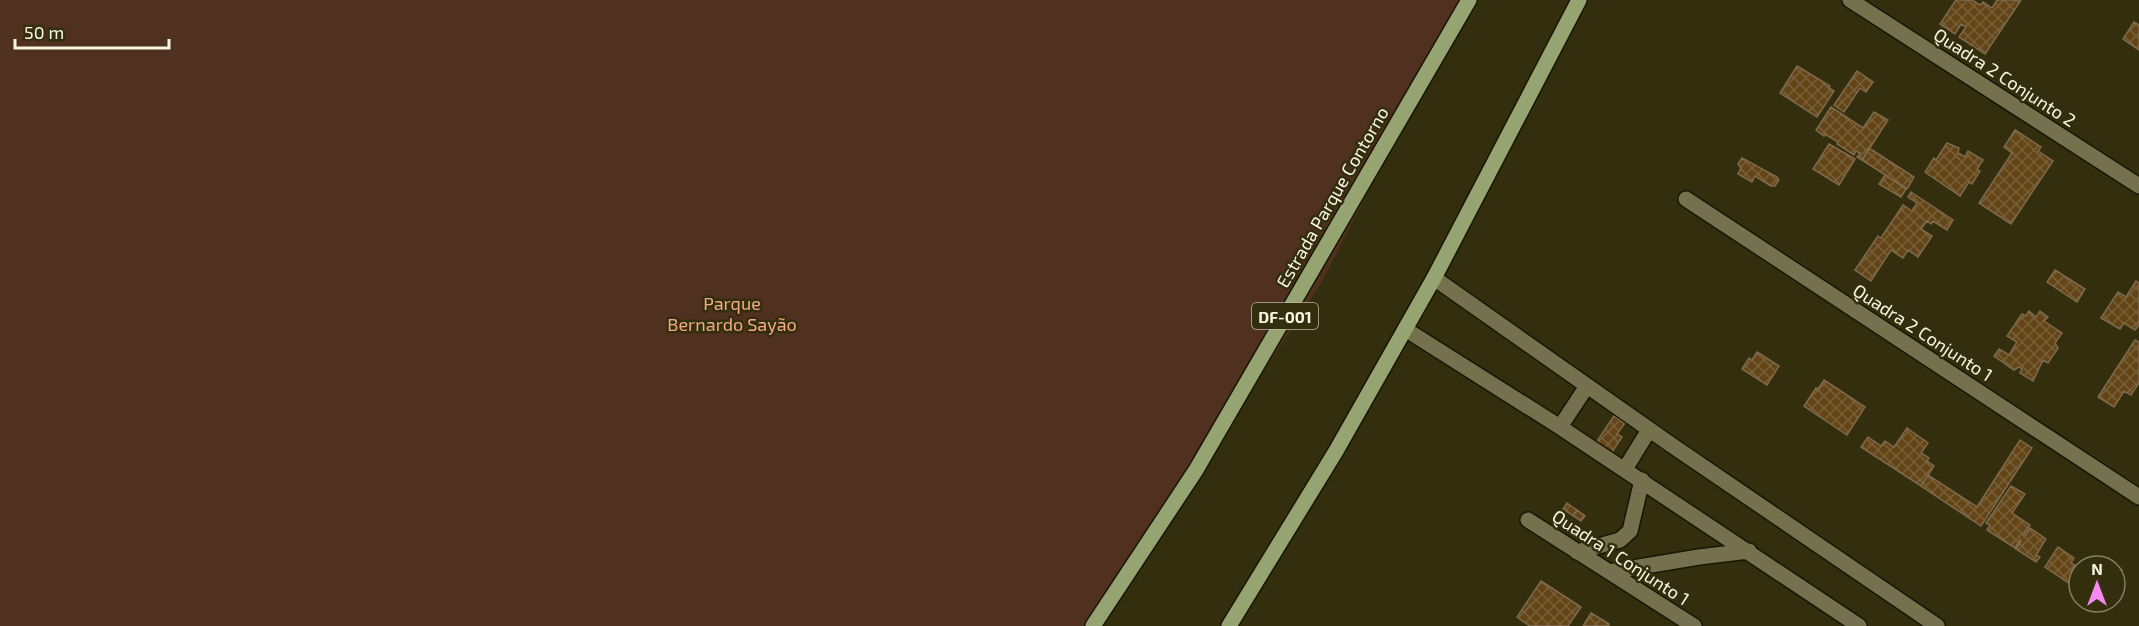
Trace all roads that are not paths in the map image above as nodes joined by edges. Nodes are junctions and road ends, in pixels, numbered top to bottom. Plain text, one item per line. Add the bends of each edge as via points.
1 (1469, 0) edge
2 (1579, 0) edge
3 (1850, 0) edge
4 (2139, 186) edge
5 (1686, 199) dead end
6 (1434, 278) junction
7 (1405, 329) junction
8 (1587, 386) junction
9 (1560, 427) junction
10 (1649, 430) junction
11 (1625, 470) junction
12 (1642, 480) junction
13 (2139, 497) edge
14 (1528, 520) dead end
15 (1749, 551) junction
16 (1577, 552) junction
17 (1609, 572) junction
18 (1092, 626) edge
19 (1229, 626) edge
20 (1694, 626) edge
21 (1859, 626) edge
22 (1936, 626) edge

1 - 18 main road, Estrada Parque Contorno / DF-001 via 1196,470
2 - 6 main road
3 - 4 street, Quadra 2 Conjunto 2
5 - 13 street, Quadra 2 Conjunto 1
6 - 7 main road
6 - 8 street
7 - 9 street
7 - 19 main road
8 - 9 street
8 - 10 street
9 - 11 street
10 - 11 street
10 - 22 street
11 - 12 street
12 - 15 street
12 - 16 street via 1630,531 1620,540
14 - 16 street, Quadra 1 Conjunto 1
15 - 17 street
15 - 21 street
16 - 17 street, Quadra 1 Conjunto 1
17 - 20 street, Quadra 1 Conjunto 1

